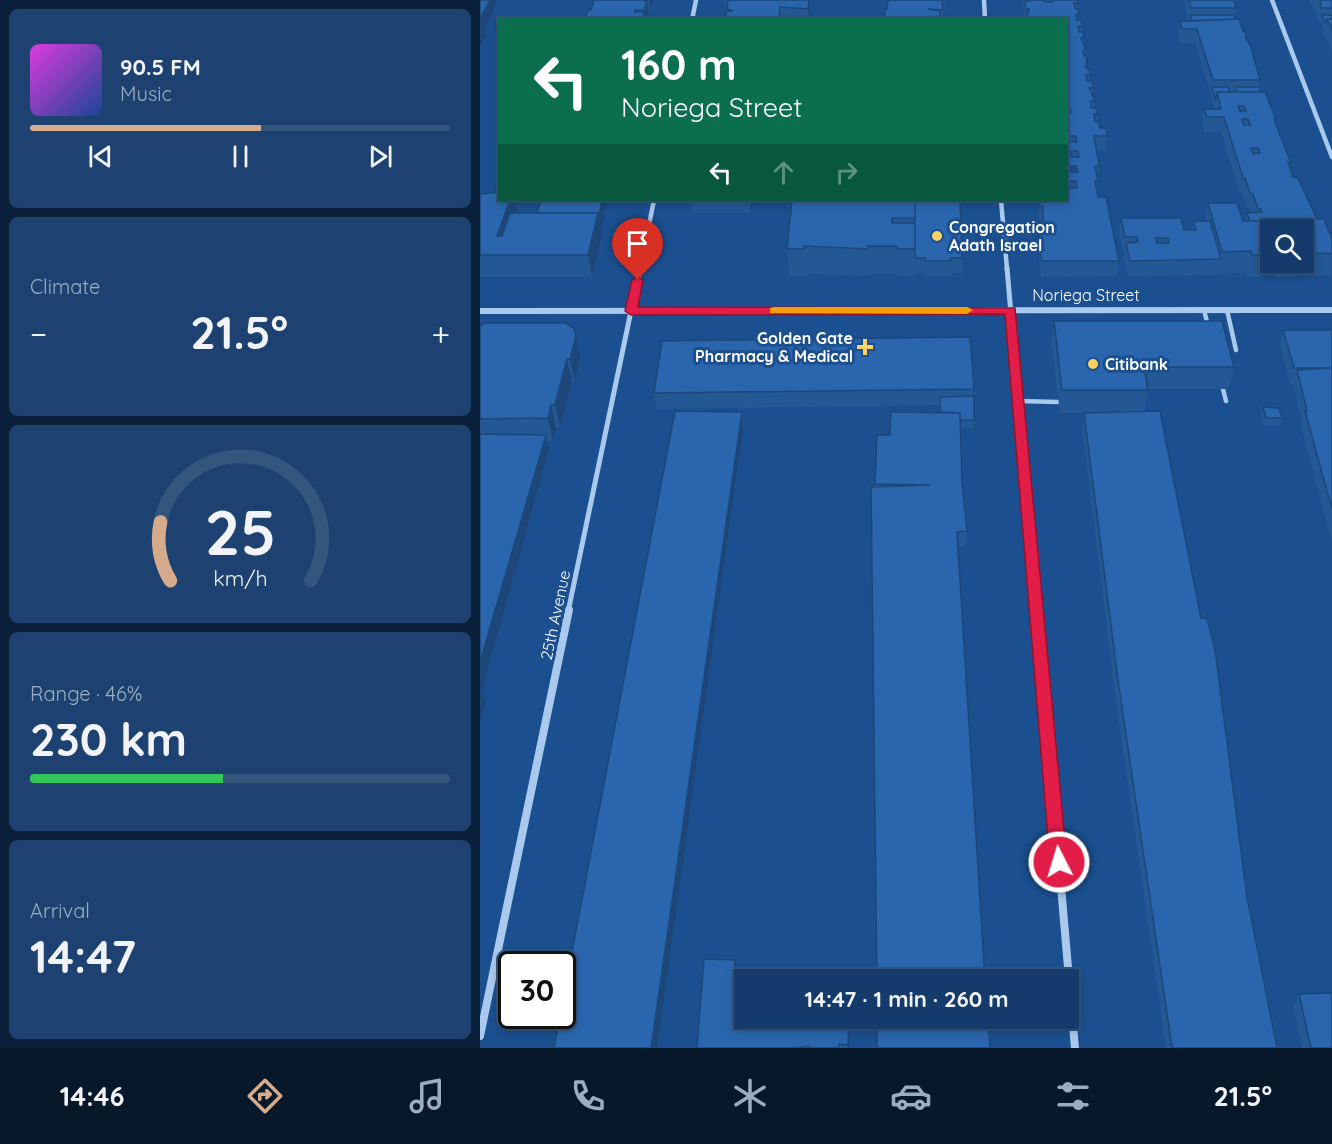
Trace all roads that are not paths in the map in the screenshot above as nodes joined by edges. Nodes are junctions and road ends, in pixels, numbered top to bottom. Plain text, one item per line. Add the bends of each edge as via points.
1 (696, 0) edge
2 (984, 0) edge
3 (1272, 0) edge
4 (692, 18) edge
5 (985, 18) edge
6 (1332, 157) edge
7 (654, 201) edge
8 (1001, 201) edge
9 (1011, 310) junction
10 (1204, 310) junction
11 (1227, 310) junction
12 (1332, 310) edge
13 (480, 311) edge
14 (631, 311) junction
15 (1209, 330) edge
16 (1236, 350) dead end
17 (1223, 389) edge
18 (1018, 401) junction
19 (1226, 401) dead end
20 (1058, 402) edge
21 (480, 1036) edge
22 (1075, 1048) edge

1 - 4 street
2 - 5 street
3 - 6 street
7 - 14 street, 25th Avenue
8 - 9 street
9 - 10 street, Noriega Street
9 - 14 street, Noriega Street
9 - 18 street
10 - 11 street, Noriega Street
10 - 15 lane
11 - 12 street, Noriega Street
11 - 16 lane
13 - 14 street, Noriega Street
14 - 21 street, 25th Avenue
17 - 19 lane
18 - 20 lane
18 - 22 street

